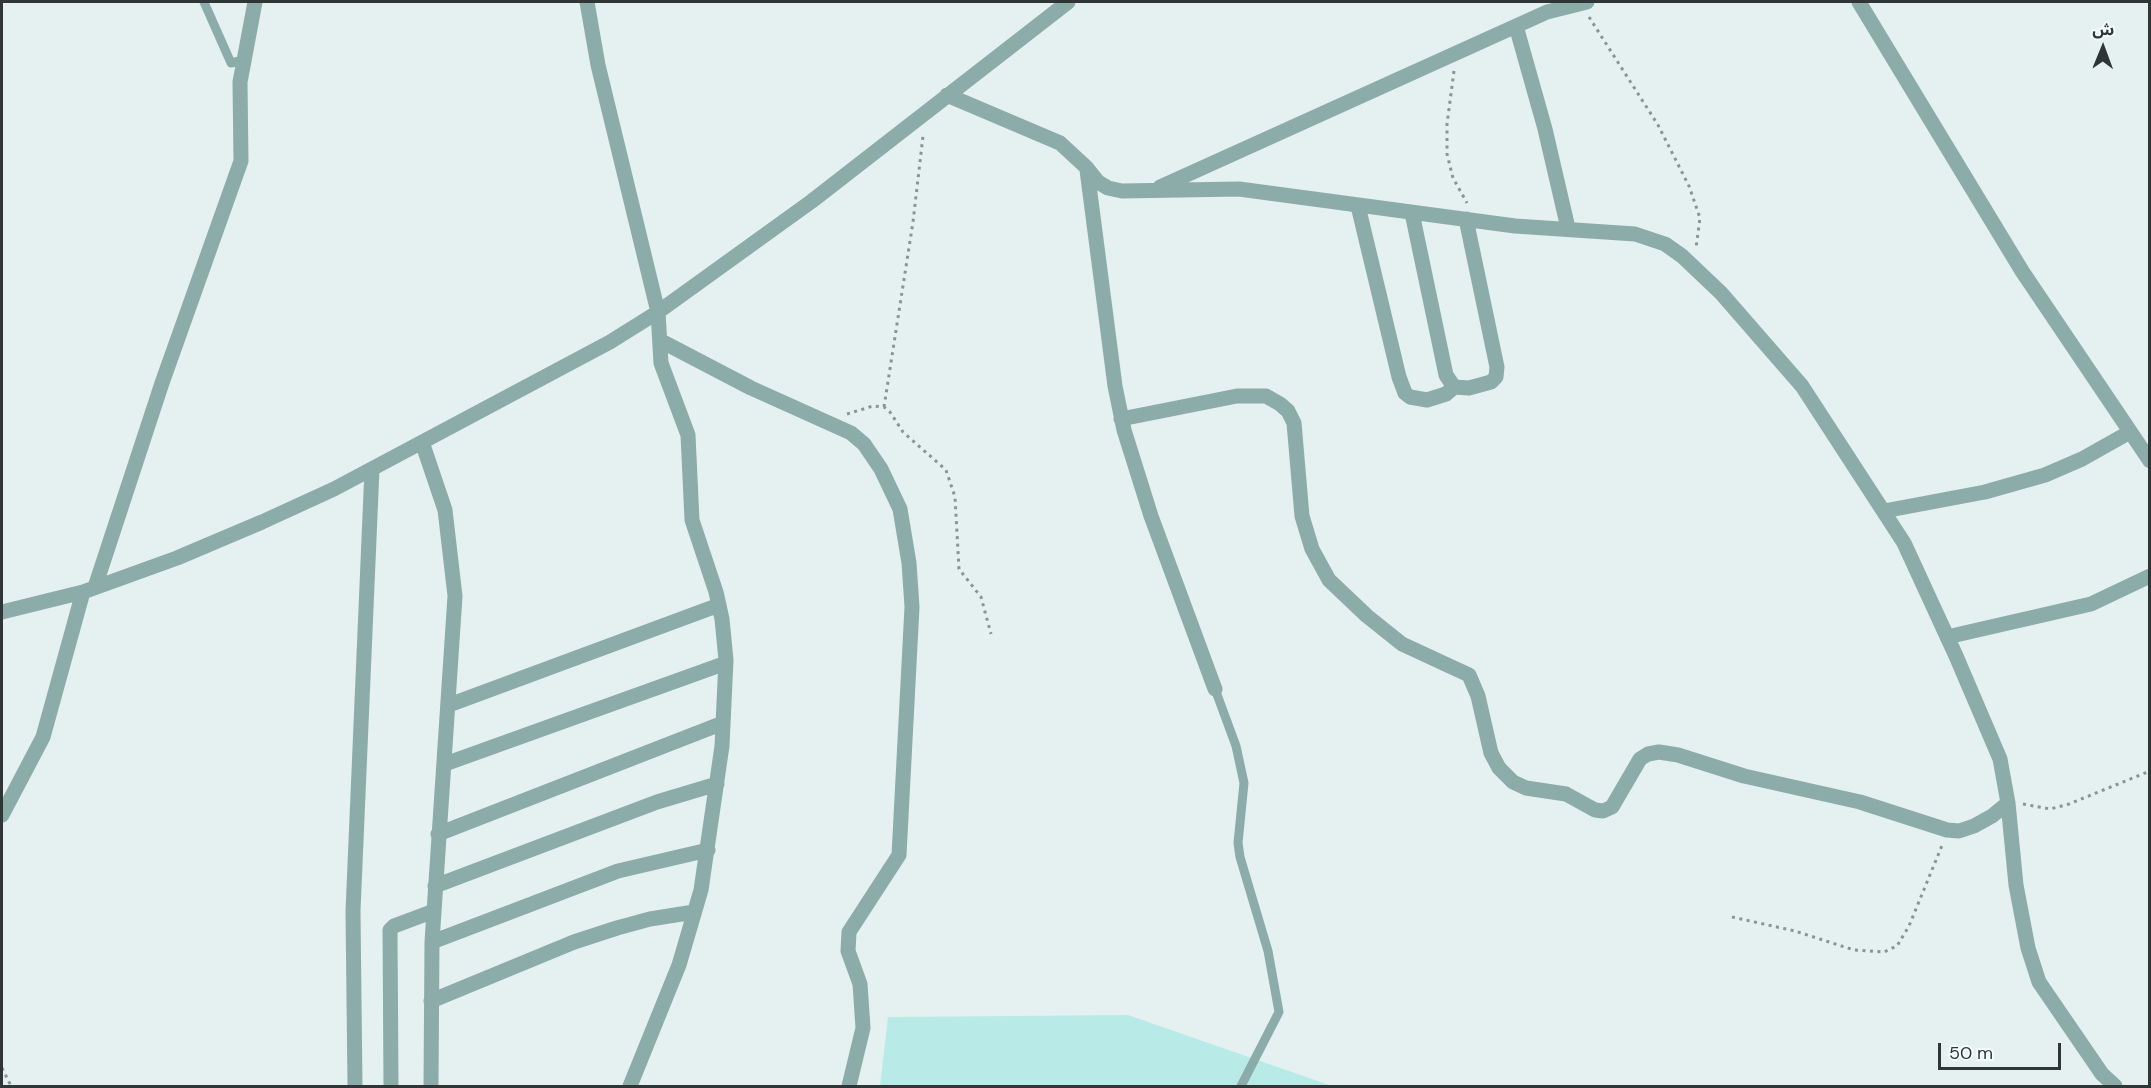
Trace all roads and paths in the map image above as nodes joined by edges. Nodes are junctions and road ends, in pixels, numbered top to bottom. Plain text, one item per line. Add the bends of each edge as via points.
1 (204, 2) edge
2 (587, 2) edge
3 (1068, 2) edge
4 (1583, 2) edge
5 (1859, 2) edge
6 (258, 3) edge
7 (1516, 27) junction
8 (1456, 54) junction
9 (244, 60) junction
10 (947, 95) junction
11 (925, 112) junction
12 (1086, 167) junction
13 (1154, 189) junction
14 (1358, 206) junction
15 (1412, 213) junction
16 (1472, 220) junction
17 (1568, 228) junction
18 (1693, 267) junction
19 (658, 312) junction
20 (661, 341) junction
21 (1454, 387) junction
22 (884, 407) junction
23 (1121, 419) junction
24 (825, 420) junction
25 (2130, 432) junction
26 (422, 442) junction
27 (2150, 461) edge
28 (372, 469) junction
29 (1884, 511) junction
30 (2150, 576) edge
31 (89, 590) junction
32 (719, 604) junction
33 (2, 612) edge
34 (991, 634) dead end
35 (1947, 638) junction
36 (726, 663) junction
37 (1215, 689) joint
38 (449, 705) junction
39 (723, 723) junction
40 (445, 764) junction
41 (2150, 771) edge
42 (717, 784) junction
43 (2007, 798) junction
44 (2, 815) edge
45 (1947, 830) junction
46 (438, 834) junction
47 (708, 850) junction
48 (435, 886) junction
49 (434, 911) junction
50 (694, 912) junction
51 (1732, 917) dead end
52 (432, 942) junction
53 (431, 1001) junction
54 (2, 1068) edge
55 (11, 1086) edge
56 (355, 1086) edge
57 (391, 1086) edge
58 (431, 1086) edge
59 (630, 1086) edge
60 (849, 1086) edge
61 (1241, 1086) edge
62 (2115, 1086) edge

1 - 9 lane via 231,63
2 - 19 street via 598,65
3 - 10 street
4 - 7 street via 1547,12
4 - 18 path via 1658,125 1689,186 1700,218
5 - 25 street via 2022,271
6 - 9 street
7 - 8 street
7 - 17 street
8 - 13 street
8 - 16 path via 1447,154
9 - 31 street via 240,82 241,161
10 - 11 street
10 - 12 street via 1060,143
11 - 19 street via 812,201
11 - 22 path via 913,222
12 - 13 street via 1108,188
12 - 23 street
13 - 14 street via 1239,189
14 - 15 street
14 - 21 street via 1405,393 1427,400
15 - 16 street
15 - 21 street via 1446,375
16 - 17 street
16 - 21 street via 1496,377 1487,385
17 - 18 street via 1652,238
18 - 29 street via 1721,293 1802,386
19 - 20 street
19 - 26 street via 610,342
20 - 24 street via 751,388
20 - 32 street via 665,377 688,435 692,520
22 - 24 path via 873,406
22 - 34 path via 903,432 946,470 955,497 958,569 981,597
23 - 37 street via 1151,516
23 - 45 street via 1237,396 1266,396 1288,411 1294,423 1302,516 1312,549 1329,580 1402,644 1469,675 1491,753 1513,782 1566,794 1604,811 1612,807 1640,759 1648,754 1678,755 1744,776 1860,802
24 - 60 street via 864,444 889,481 903,527 912,607 899,855 849,932 848,951 860,984 862,1028
25 - 27 street
25 - 29 street via 2045,475 1985,492
26 - 28 street
26 - 38 street via 445,510 451,546 454,596
28 - 31 street via 241,531
28 - 56 street via 353,911
29 - 35 street via 1904,543
30 - 35 street via 2091,604
31 - 33 street
31 - 44 street via 43,737
32 - 36 street
32 - 38 street
35 - 43 street via 2000,759
36 - 39 street
36 - 40 street
37 - 61 lane via 1236,746 1244,783 1240,857 1268,951 1279,1012
38 - 40 street
39 - 42 street
39 - 46 street
40 - 46 street
41 - 43 path via 2050,809
42 - 47 street
42 - 48 street via 657,802
43 - 45 street via 1992,816 1974,826
43 - 62 street via 2016,885 2039,982 2102,1074
45 - 51 path via 1909,926 1891,950 1854,950
46 - 48 street
47 - 50 street
47 - 52 street via 618,871
48 - 49 street
49 - 52 street
49 - 57 street via 390,930
50 - 53 street via 650,919 574,942
50 - 59 street via 679,965
52 - 53 street
53 - 58 street
54 - 55 path

